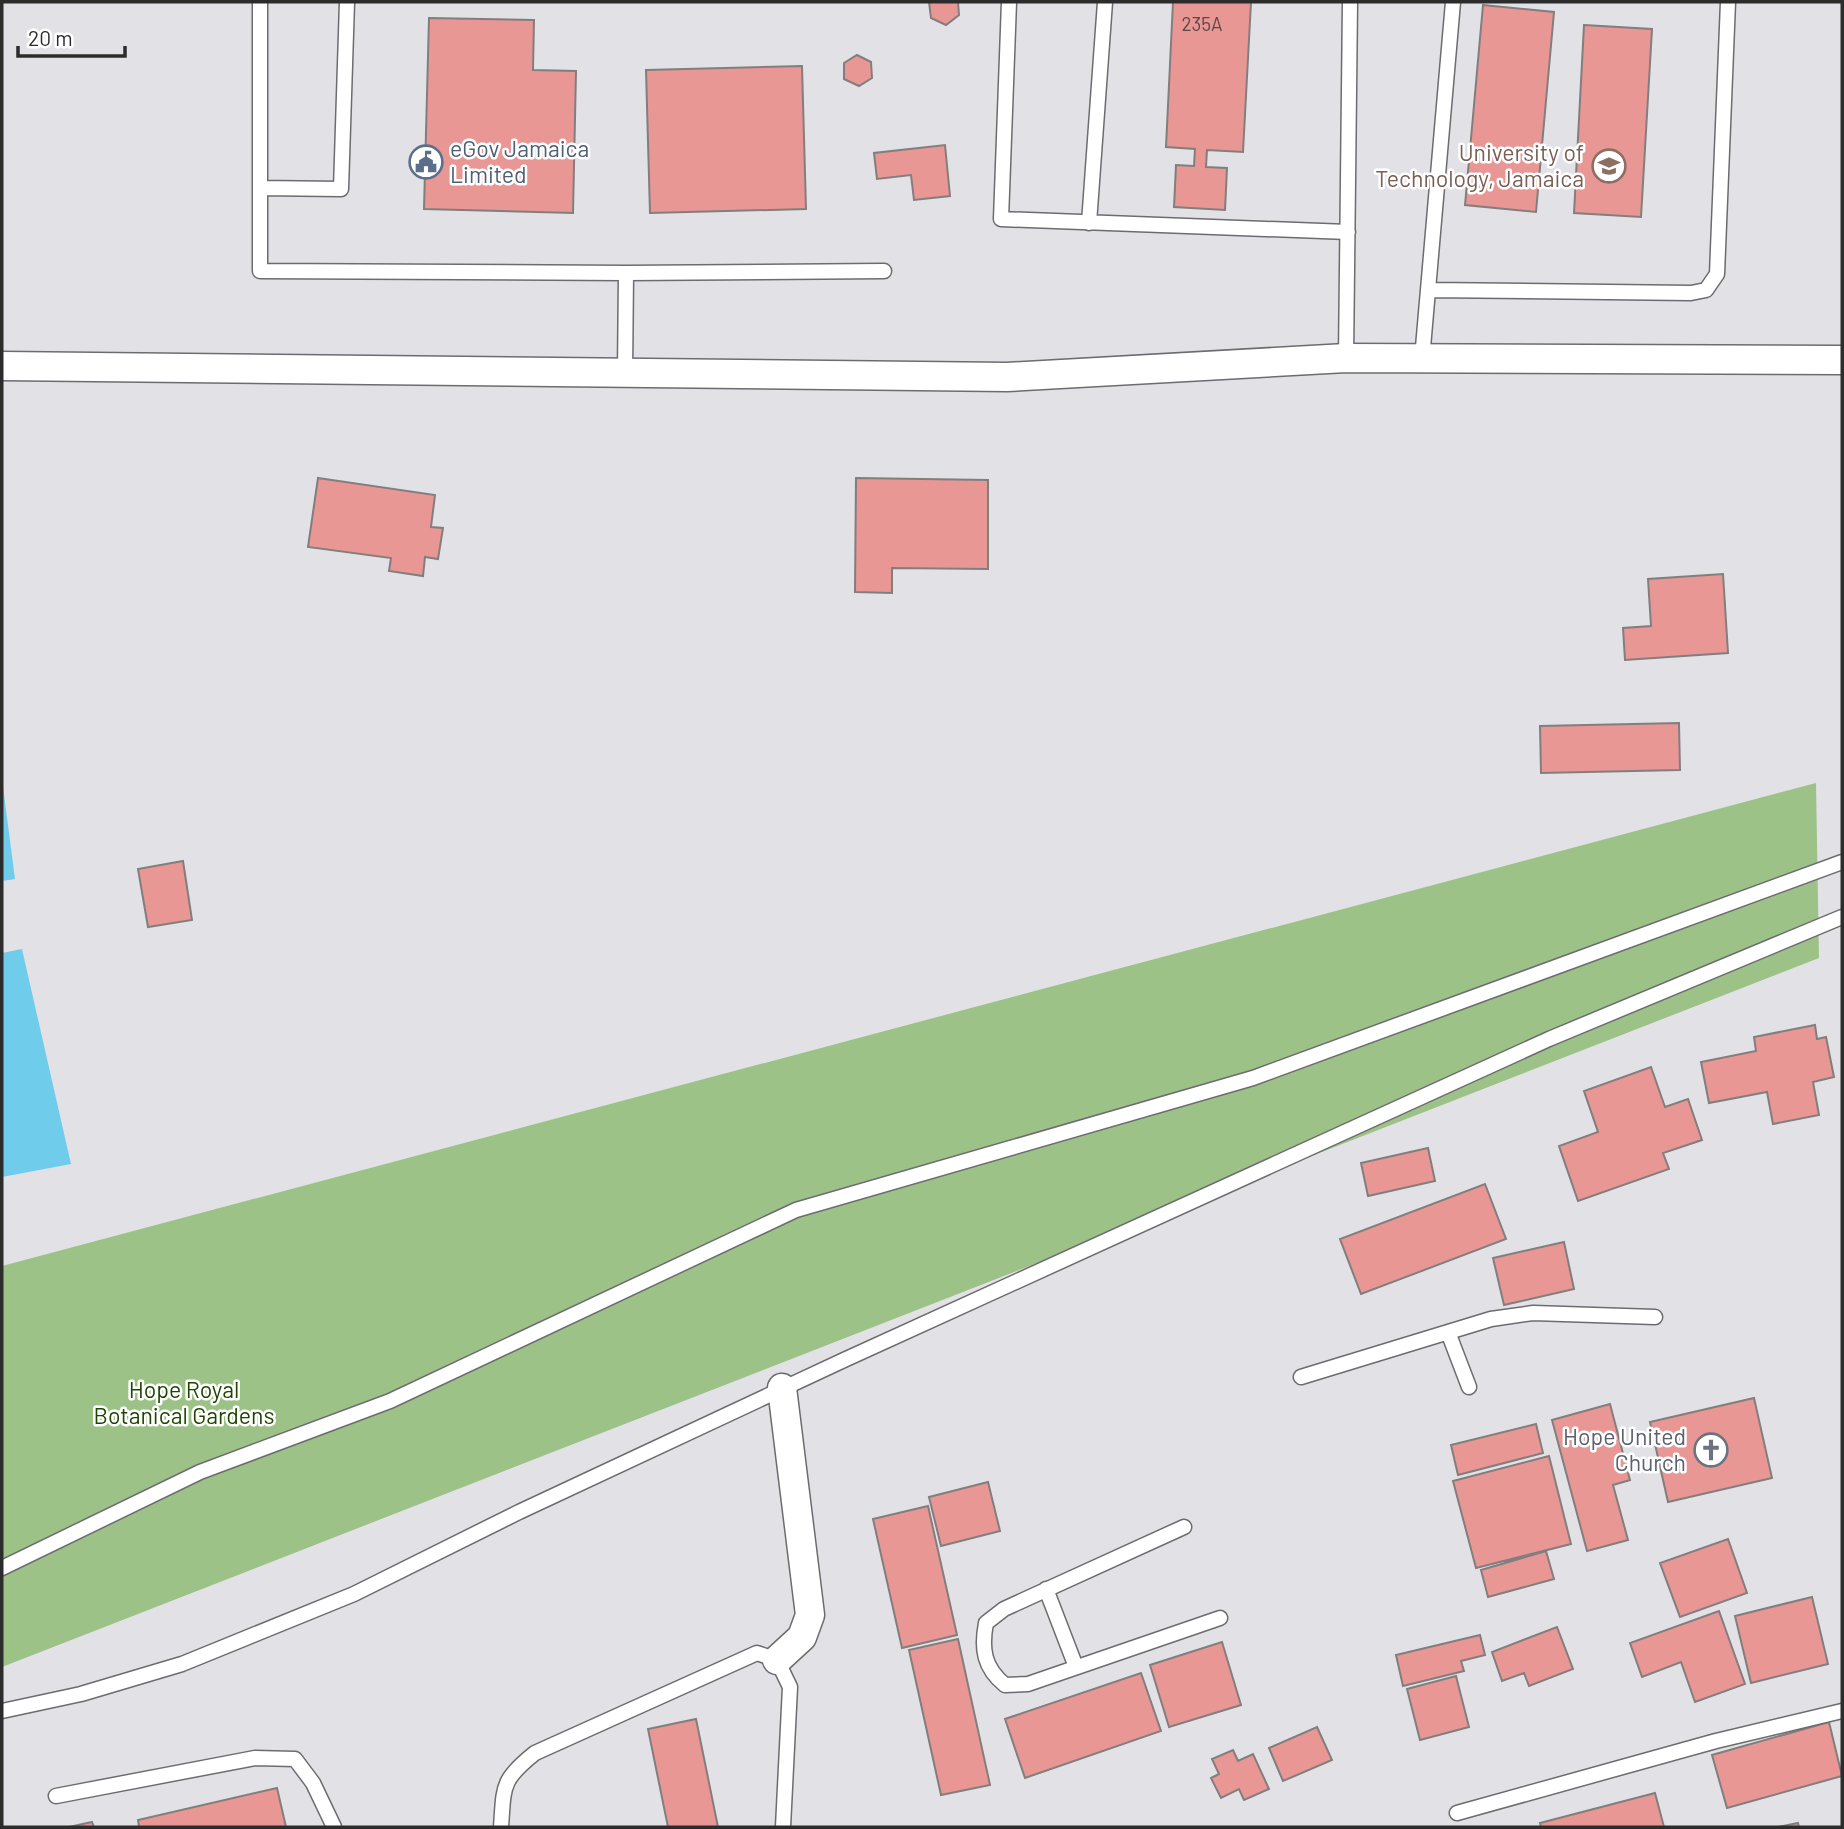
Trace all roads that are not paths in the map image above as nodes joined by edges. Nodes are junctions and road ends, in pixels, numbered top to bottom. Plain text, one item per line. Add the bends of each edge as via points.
1 (261, 2) edge
2 (347, 2) edge
3 (1009, 2) edge
4 (1105, 2) edge
5 (1350, 2) edge
6 (1453, 2) edge
7 (1728, 2) edge
8 (260, 188) junction
9 (1089, 223) junction
10 (1348, 232) junction
11 (884, 271) dead end
12 (626, 273) junction
13 (1429, 290) junction
14 (1346, 358) junction
15 (1422, 359) junction
16 (1842, 360) edge
17 (2, 366) edge
18 (625, 373) junction
19 (1842, 862) edge
20 (1842, 917) edge
21 (1655, 1317) dead end
22 (1448, 1332) junction
23 (1301, 1377) dead end
24 (1469, 1387) dead end
25 (782, 1388) junction
26 (1184, 1527) dead end
27 (2, 1568) edge
28 (1046, 1589) junction
29 (1220, 1618) dead end
30 (777, 1660) junction
31 (1076, 1667) junction
32 (1842, 1711) edge
33 (2, 1712) edge
34 (56, 1796) dead end
35 (1457, 1813) dead end
36 (334, 1827) edge
37 (501, 1827) edge
38 (783, 1827) edge

1 - 8 lane
2 - 8 lane via 341,188
3 - 9 lane via 1001,219
4 - 9 lane
5 - 10 lane
6 - 13 lane
7 - 13 lane via 1717,274 1706,290
8 - 12 lane via 260,271
9 - 10 lane
10 - 14 lane
11 - 12 lane
12 - 18 lane
13 - 15 lane
14 - 15 street
14 - 18 street via 1007,377
15 - 16 street
17 - 18 street
19 - 27 lane via 1253,1078 796,1210 390,1401 200,1472
20 - 25 lane via 1549,1039
21 - 22 lane via 1533,1314 1491,1319
22 - 23 lane
22 - 24 lane
25 - 30 street via 810,1615 802,1637
25 - 33 lane via 342,1599 182,1664
26 - 28 lane
28 - 31 lane
28 - 31 lane via 986,1623 982,1645 991,1674 1005,1685 1028,1684
29 - 31 lane
30 - 37 lane via 757,1653 535,1753 511,1772
30 - 38 lane via 790,1687
32 - 35 lane
34 - 36 lane via 255,1759 295,1759 313,1783

